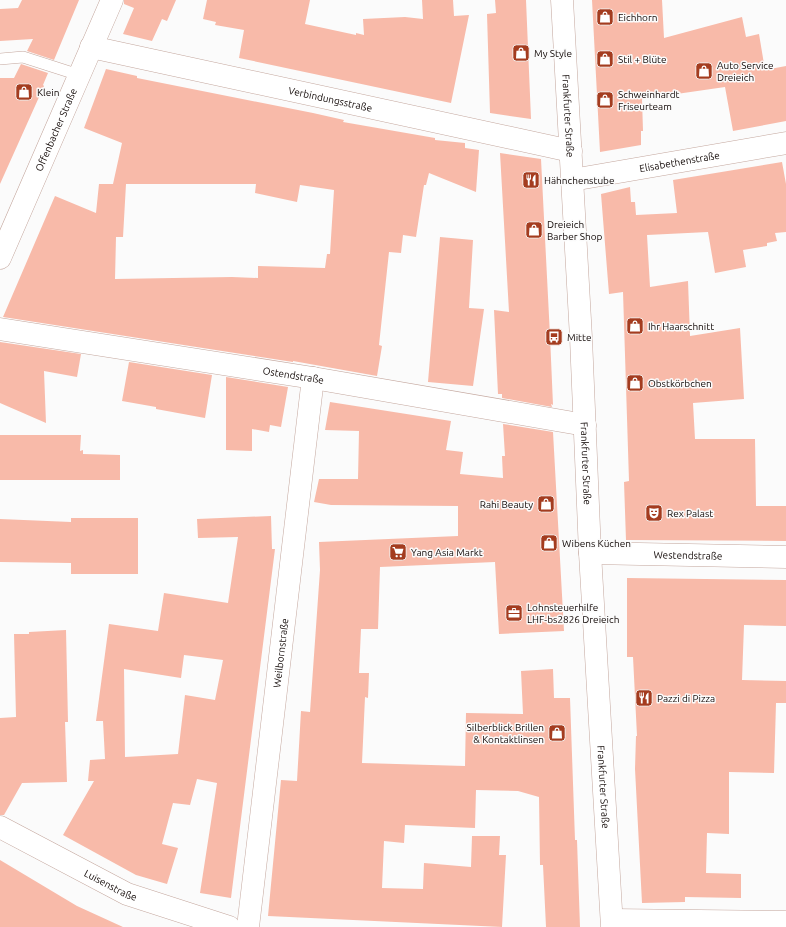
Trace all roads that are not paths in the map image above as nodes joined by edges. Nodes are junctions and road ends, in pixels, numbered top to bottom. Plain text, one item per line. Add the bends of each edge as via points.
1 (112, 0) edge
2 (562, 0) edge
3 (91, 47) junction
4 (0, 59) edge
5 (78, 75) junction
6 (786, 143) edge
7 (571, 151) junction
8 (572, 180) junction
9 (0, 258) edge
10 (0, 329) edge
11 (313, 378) junction
12 (585, 425) junction
13 (590, 553) junction
14 (786, 557) edge
15 (0, 827) edge
16 (786, 922) edge
17 (612, 923) edge
18 (229, 927) edge
19 (248, 927) edge

1 - 3 street, Offenbacher Straße
2 - 7 street, Frankfurter Straße
3 - 5 street, Offenbacher Straße
3 - 7 street, Verbindungsstraße
4 - 5 lane via 24,57
5 - 9 street, Offenbacher Straße
6 - 8 street, Elisabethenstraße
7 - 8 street, Frankfurter Straße
8 - 12 street, Frankfurter Straße
10 - 11 street, Ostendstraße
11 - 12 street, Ostendstraße
11 - 19 street, Weilbornstraße
12 - 13 street, Frankfurter Straße
13 - 14 street, Westendstraße
13 - 17 street, Frankfurter Straße
15 - 18 street, Luisenstraße via 127,894
16 - 17 street

